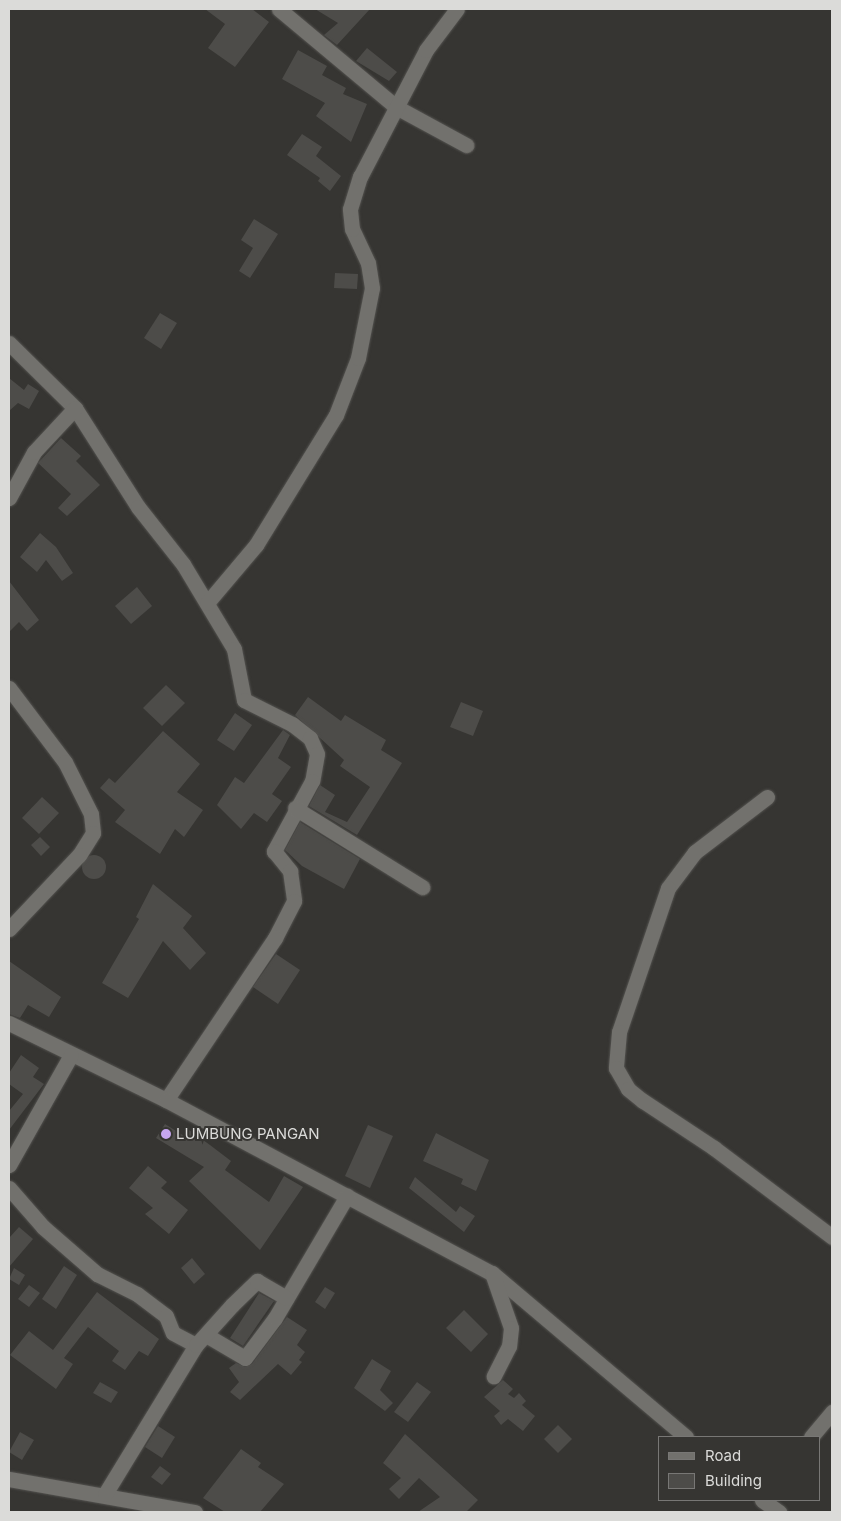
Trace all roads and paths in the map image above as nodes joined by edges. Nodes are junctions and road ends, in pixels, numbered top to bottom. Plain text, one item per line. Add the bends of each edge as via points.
1 (280, 9) edge
2 (457, 9) edge
3 (396, 106) junction
4 (466, 144) dead end
5 (9, 343) edge
6 (74, 408) junction
7 (9, 498) edge
8 (207, 603) junction
9 (9, 688) edge
10 (767, 798) dead end
11 (295, 808) junction
12 (422, 886) dead end
13 (9, 929) edge
14 (9, 1023) edge
15 (71, 1055) junction
16 (166, 1100) junction
17 (9, 1165) edge
18 (9, 1188) edge
19 (347, 1196) junction
20 (832, 1237) edge
21 (492, 1273) junction
22 (287, 1298) junction
23 (201, 1340) junction
24 (494, 1376) dead end
25 (832, 1412) edge
26 (685, 1436) edge
27 (812, 1436) edge
28 (9, 1479) edge
29 (105, 1494) junction
30 (764, 1501) edge
31 (195, 1512) edge
32 (779, 1512) edge

1 - 3 street
2 - 3 street via 426,50
3 - 4 street
3 - 8 street via 360,177 350,209 352,229 372,282 358,358 336,415 291,491 256,545
5 - 6 street
6 - 7 street via 34,452
6 - 8 street
8 - 11 street via 237,657 244,700 292,724 310,738 317,754 312,781
9 - 13 street via 65,762 90,814 92,833 79,856
10 - 20 street via 695,852 668,888 619,1032 616,1068 628,1089 643,1101 714,1148
11 - 12 street
11 - 16 street via 274,851 290,871 294,901 275,938
14 - 15 street
15 - 16 street
15 - 17 street
16 - 19 street
18 - 23 street via 43,1227 97,1274 137,1294 166,1316 173,1333
19 - 21 street
19 - 22 street
21 - 24 street via 511,1328 502,1365
21 - 26 street
22 - 23 street via 255,1282
22 - 23 street via 245,1358
23 - 29 street
25 - 27 street
28 - 29 street
29 - 31 street
30 - 32 street

